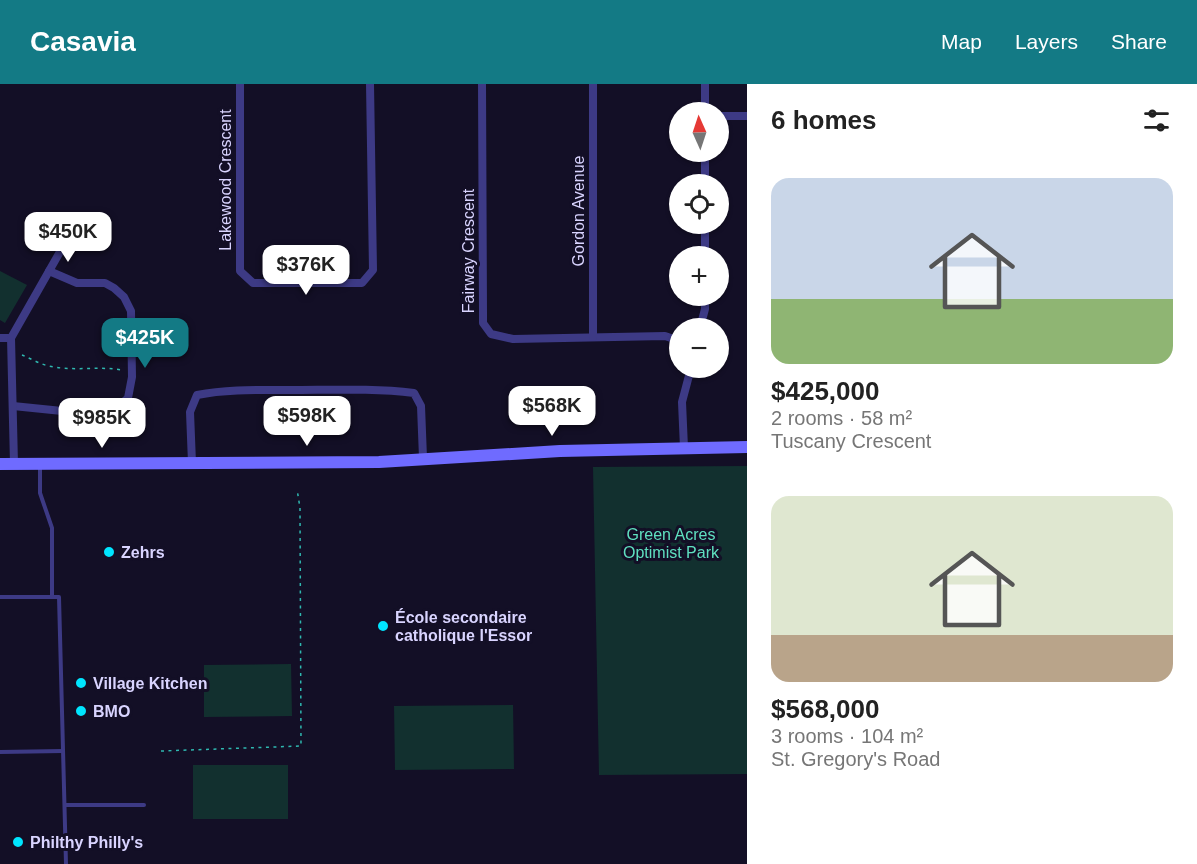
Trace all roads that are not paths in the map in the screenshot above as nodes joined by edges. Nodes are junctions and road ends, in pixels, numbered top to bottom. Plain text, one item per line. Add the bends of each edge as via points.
1 (240, 84) edge
2 (370, 84) edge
3 (483, 84) edge
4 (593, 84) edge
5 (705, 84) edge
6 (705, 102) edge
7 (729, 116) edge
8 (747, 116) edge
9 (65, 243) dead end
10 (49, 271) junction
11 (593, 337) junction
12 (669, 337) edge
13 (0, 338) edge
14 (11, 338) junction
15 (688, 378) edge
16 (13, 406) junction
17 (747, 447) edge
18 (684, 448) junction
19 (423, 458) junction
20 (192, 463) junction
21 (0, 464) edge
22 (14, 464) junction
23 (40, 464) junction
24 (0, 597) edge
25 (52, 597) junction
26 (63, 751) junction
27 (0, 752) edge
28 (65, 806) junction
29 (144, 806) dead end
30 (66, 864) edge

1 - 2 street, Lakewood Crescent via 240,271 252,283 362,283 373,270
3 - 11 street, Fairway Crescent via 483,323 491,334 513,339
4 - 11 street, Gordon Avenue
5 - 6 street
7 - 8 street
9 - 10 street
10 - 14 street
10 - 16 street via 77,283 105,283 124,297 131,311 132,371 128,398 114,410 72,412
11 - 12 street, Fairway Crescent
13 - 14 street
14 - 16 street
15 - 18 street via 682,402
16 - 22 street
17 - 18 street
18 - 19 street
19 - 20 street via 380,462
19 - 20 street via 421,406 414,393 382,389 276,390 197,396 190,412
20 - 23 street
21 - 22 street
22 - 23 street
23 - 25 lane via 40,493 52,528
24 - 25 lane
25 - 26 lane via 59,597
26 - 27 lane
26 - 28 lane
28 - 29 lane
28 - 30 lane

